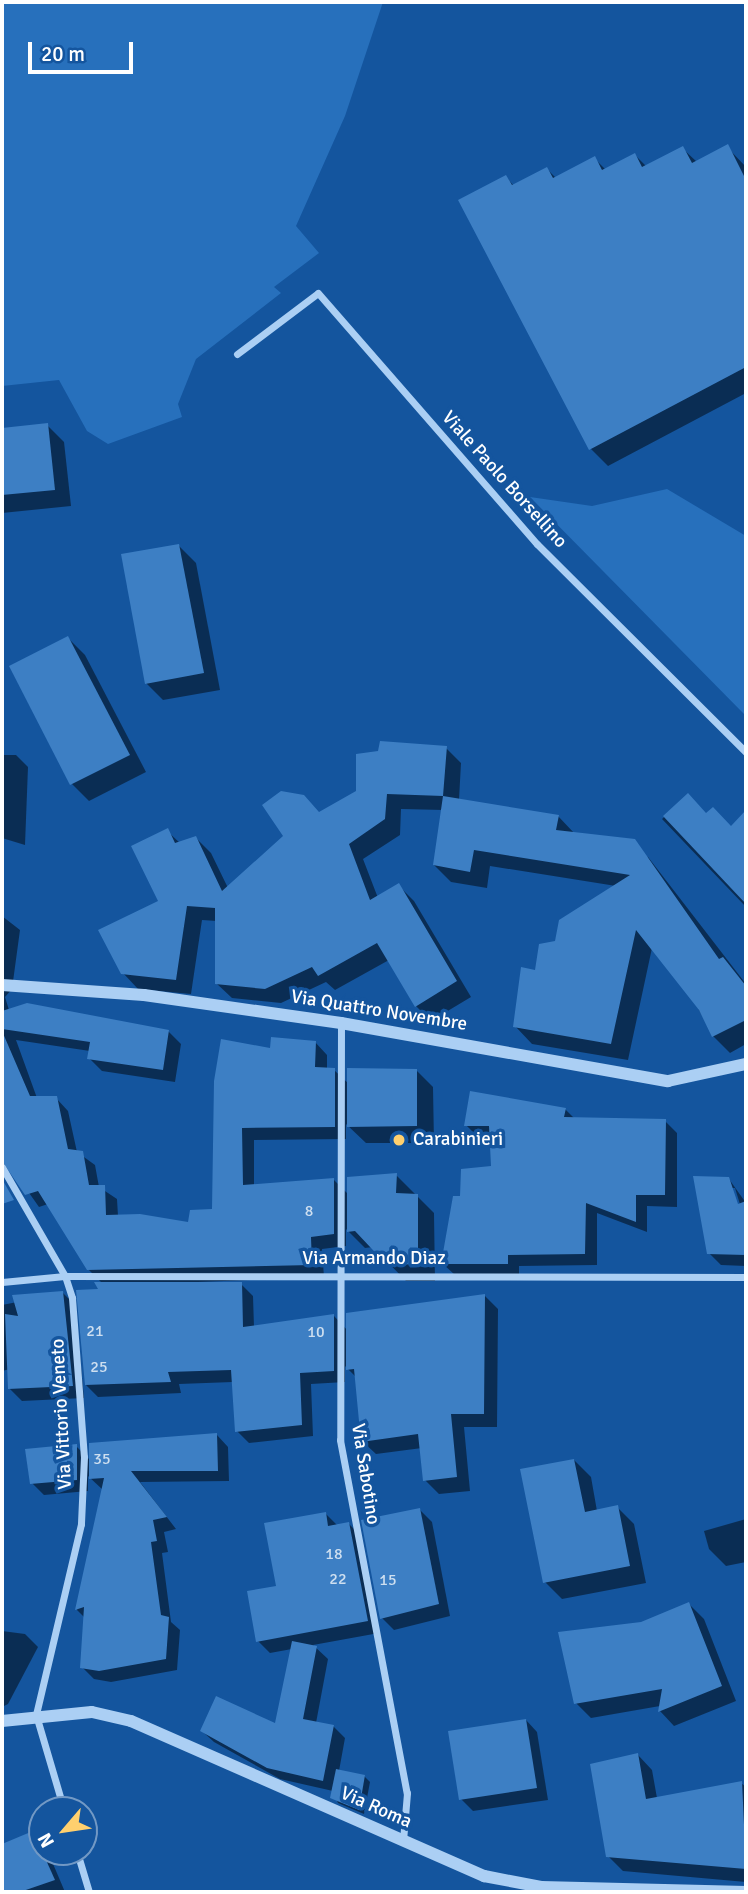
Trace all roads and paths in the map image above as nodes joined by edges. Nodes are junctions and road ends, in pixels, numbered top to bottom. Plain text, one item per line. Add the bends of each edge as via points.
1 (237, 354) dead end
2 (746, 752) edge
3 (2, 985) edge
4 (341, 1023) junction
5 (746, 1063) edge
6 (2, 1167) edge
7 (339, 1275) junction
8 (65, 1276) junction
9 (746, 1277) edge
10 (2, 1282) edge
11 (36, 1715) junction
12 (2, 1721) edge
13 (60, 1796) edge
14 (403, 1841) junction
15 (81, 1866) edge
16 (541, 1890) edge
17 (89, 1892) edge
18 (746, 1892) edge

1 - 2 street, Viale Paolo Borsellino via 318,293 537,544
3 - 4 street, Via Quattro Novembre via 144,995
4 - 5 street, Via Quattro Novembre via 668,1081
4 - 7 street, Via Sabotino
6 - 8 street, Via Vittorio Veneto
7 - 8 street, Via Armando Diaz
7 - 9 street, Via Armando Diaz
7 - 14 street, Via Sabotino via 340,1440 407,1793
8 - 10 street, Via Armando Diaz
8 - 11 street, Via Vittorio Veneto via 72,1298 84,1457 81,1524
11 - 12 street, Via Roma
11 - 13 street
11 - 14 street, Via Roma via 92,1712 131,1721
14 - 16 street, Via Roma via 484,1877
15 - 17 street
16 - 18 street, Via Roma

